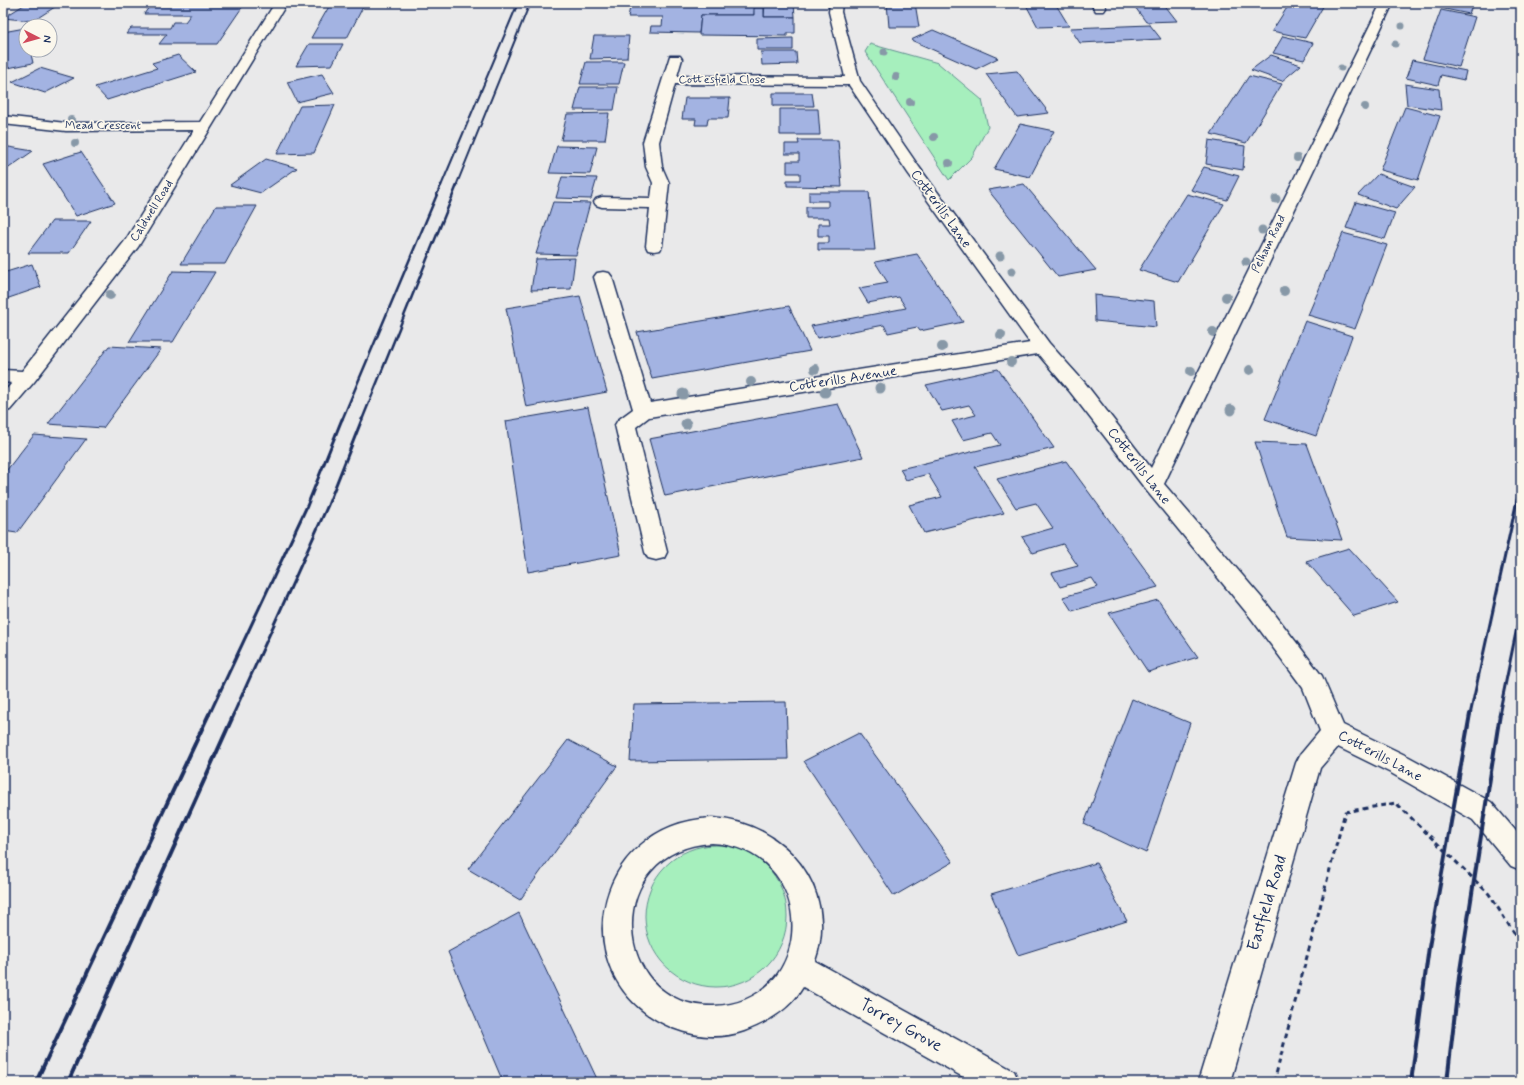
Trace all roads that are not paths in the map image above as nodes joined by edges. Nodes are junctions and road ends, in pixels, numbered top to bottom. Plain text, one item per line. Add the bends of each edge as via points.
1 (282, 3) edge
2 (836, 3) edge
3 (1387, 3) edge
4 (675, 60) dead end
5 (669, 80) junction
6 (853, 81) junction
7 (3, 120) edge
8 (204, 126) junction
9 (602, 202) dead end
10 (659, 203) junction
11 (654, 246) dead end
12 (603, 277) dead end
13 (1042, 347) junction
14 (3, 376) edge
15 (27, 378) junction
16 (3, 405) edge
17 (643, 411) junction
18 (1153, 485) junction
19 (656, 552) dead end
20 (1334, 733) junction
21 (1520, 854) edge
22 (798, 968) junction
23 (1003, 1082) edge
24 (1214, 1082) edge

1 - 8 street, Caldwell Road
2 - 6 street, Cotterills Lane via 835,12
3 - 18 street, Pelham Road
4 - 5 street
5 - 6 street, Cottesfield Close
5 - 10 street, Cottesfield Close via 651,142 654,167 661,184
6 - 13 street, Cotterills Lane via 912,170
7 - 8 street, Mead Crescent via 66,127
8 - 15 street, Caldwell Road via 132,243
9 - 10 street
10 - 11 street, Cottesfield Close
12 - 17 street
13 - 17 street, Cotterills Avenue
13 - 18 street, Cotterills Lane via 1078,388
14 - 15 street
15 - 16 street, Caldwell Road
17 - 19 street, Cotterills Avenue via 625,425
18 - 20 street, Cotterills Lane via 1259,611 1313,683
20 - 21 street, Cotterills Lane via 1400,765 1482,811
20 - 24 street, Eastfield Road via 1309,763
22 - 22 street via 763,1007 718,1021 711,1023 659,1010 624,972 613,923 630,876 666,843 712,830 759,840 794,872 810,918
22 - 23 street, Torrey Grove

